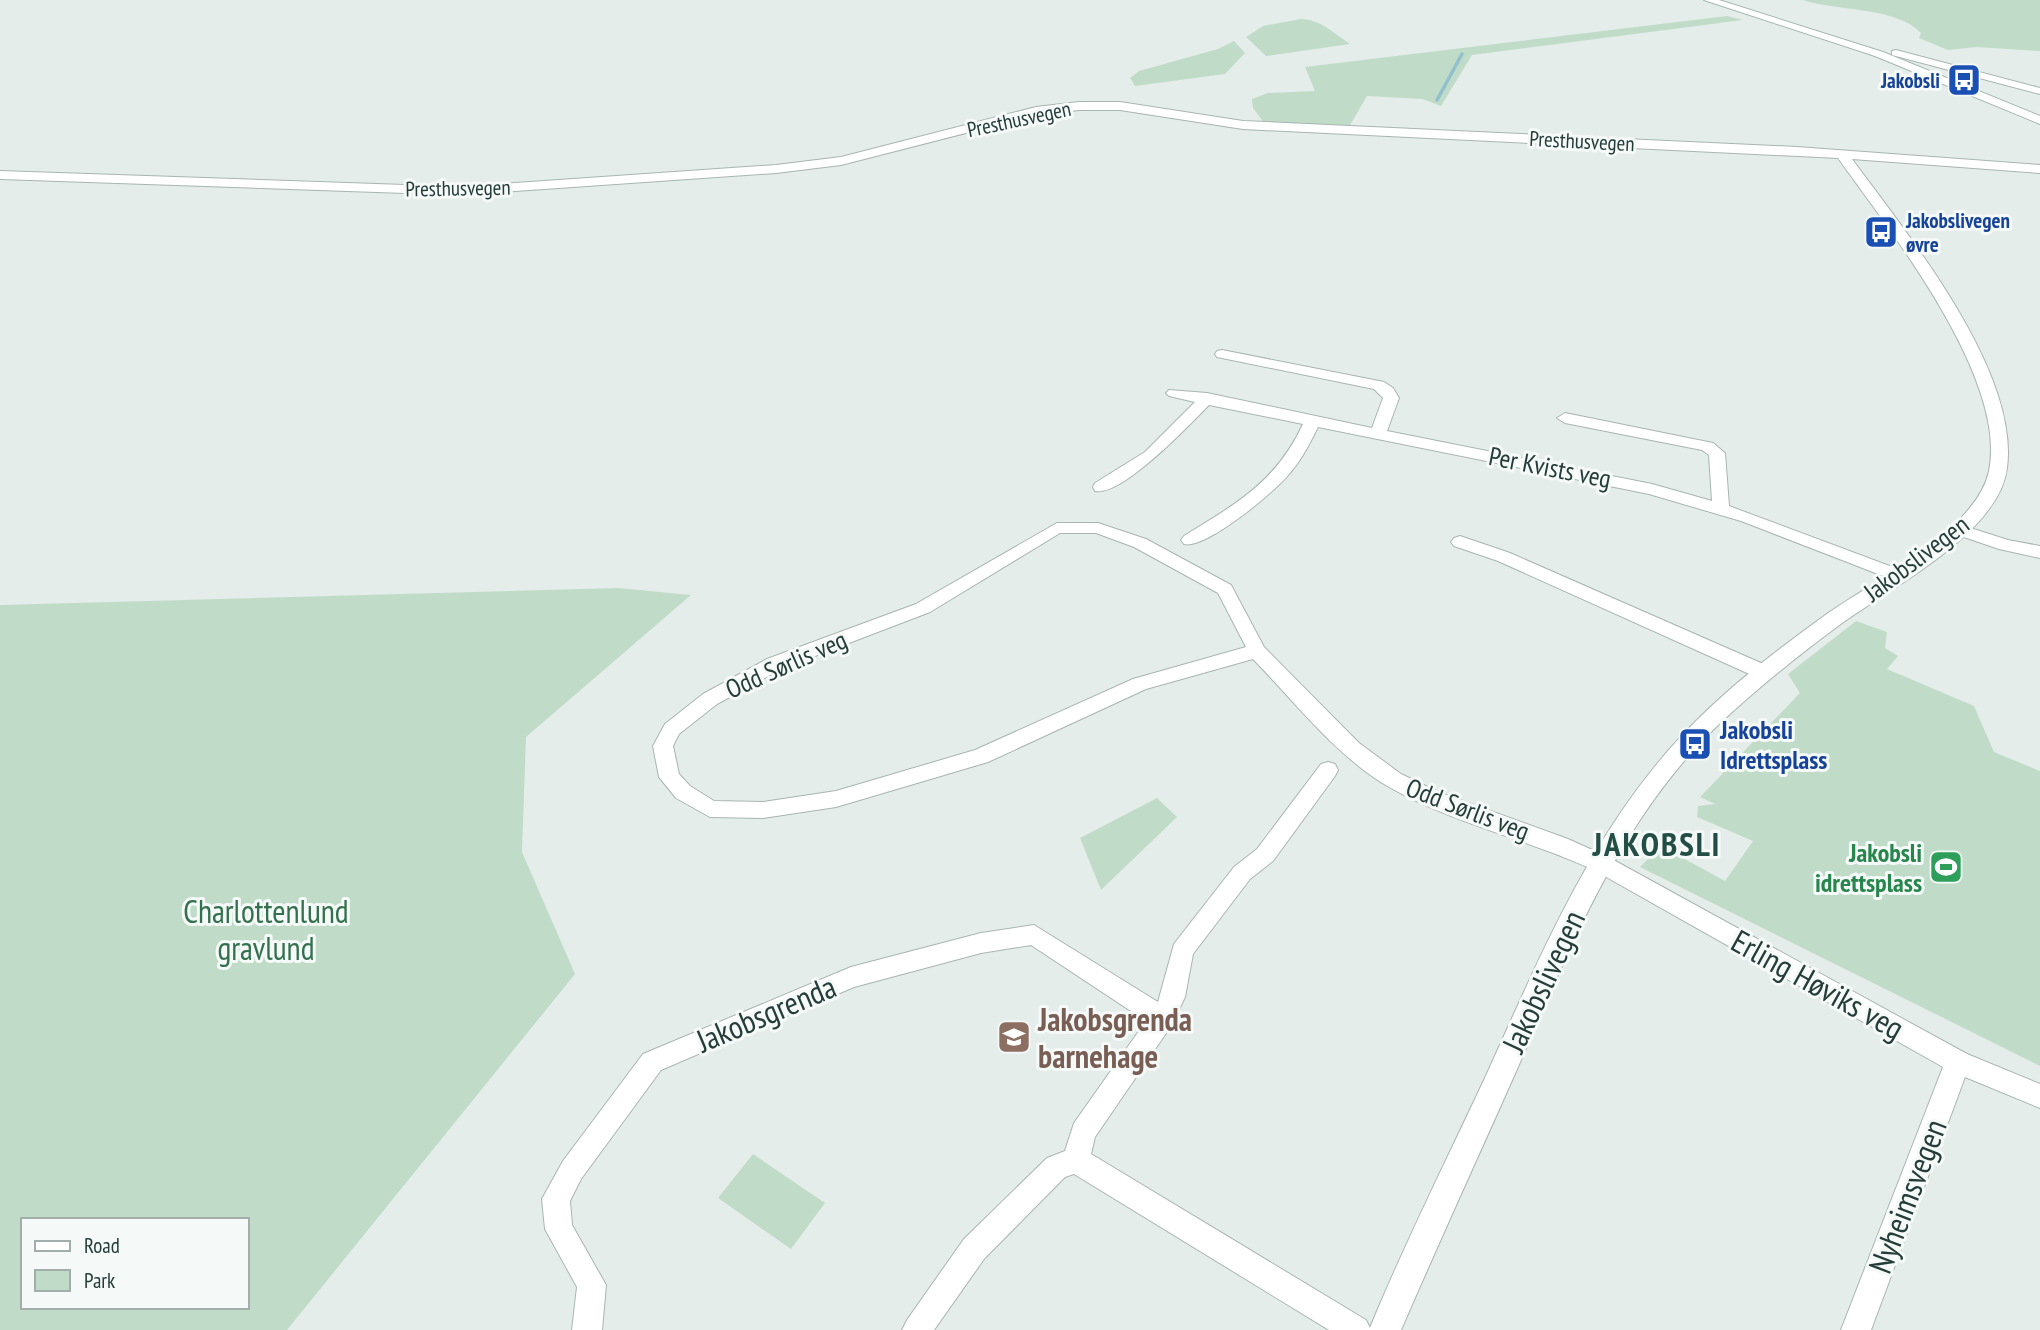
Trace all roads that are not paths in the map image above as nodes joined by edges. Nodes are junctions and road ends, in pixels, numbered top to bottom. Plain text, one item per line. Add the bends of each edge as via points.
1 (1709, 0) edge
2 (1896, 53) dead end
3 (2040, 91) edge
4 (2040, 120) edge
5 (1842, 154) junction
6 (2040, 169) edge
7 (0, 175) edge
8 (1222, 354) dead end
9 (1174, 393) dead end
10 (1207, 398) junction
11 (1565, 418) dead end
12 (1312, 421) junction
13 (1378, 433) junction
14 (1101, 487) dead end
15 (1721, 509) junction
16 (1961, 530) junction
17 (1191, 540) dead end
18 (1460, 542) dead end
19 (2040, 552) edge
20 (1897, 575) junction
21 (1257, 651) junction
22 (1763, 672) junction
23 (1328, 770) dead end
24 (1600, 863) junction
25 (1162, 1018) junction
26 (1958, 1062) junction
27 (2040, 1096) edge
28 (1076, 1160) junction
29 (587, 1330) edge
30 (917, 1330) edge
31 (1356, 1330) edge
32 (1385, 1330) edge
33 (1856, 1330) edge

1 - 4 street via 1880,54
2 - 3 street
5 - 6 street, Presthusvegen
5 - 7 street, Presthusvegen via 1243,125 1098,105 1036,111 832,163 523,187 431,190
5 - 16 street, Jakobslivegen via 1959,325 1994,409 1998,468 1990,493
8 - 13 street via 1379,385 1391,398
9 - 10 street, Per Kvists veg
10 - 12 street, Per Kvists veg
10 - 14 street via 1151,455
11 - 15 street, Per Kvists veg via 1707,446 1717,453
12 - 13 street, Per Kvists veg
12 - 17 street via 1280,476
13 - 15 street, Per Kvists veg via 1606,478
15 - 20 street, Per Kvists veg
16 - 19 street
16 - 20 street, Jakobslivegen
18 - 22 street via 1504,557
20 - 22 street, Jakobslivegen
21 - 21 street, Odd Sørlis veg via 1224,589 1121,534 1098,528 1057,528 923,608 774,664 710,699 672,729 663,746 669,777 710,809 763,810 836,799 981,756 1140,684
21 - 24 street, Odd Sørlis veg via 1352,748 1394,780 1430,799
22 - 24 street, Jakobslivegen via 1678,752 1645,792
23 - 25 street via 1265,855 1242,873 1182,951 1173,997
24 - 26 street, Erling Høviks veg
24 - 32 street, Jakobslivegen
25 - 28 street via 1083,1132
25 - 29 street, Jakobsgrenda via 1034,936 981,943 850,977 652,1062 572,1170 556,1199 559,1229 592,1285
26 - 27 street, Erling Høviks veg
26 - 33 street, Nyheimsvegen
28 - 30 street via 1056,1167 974,1250
28 - 31 street

